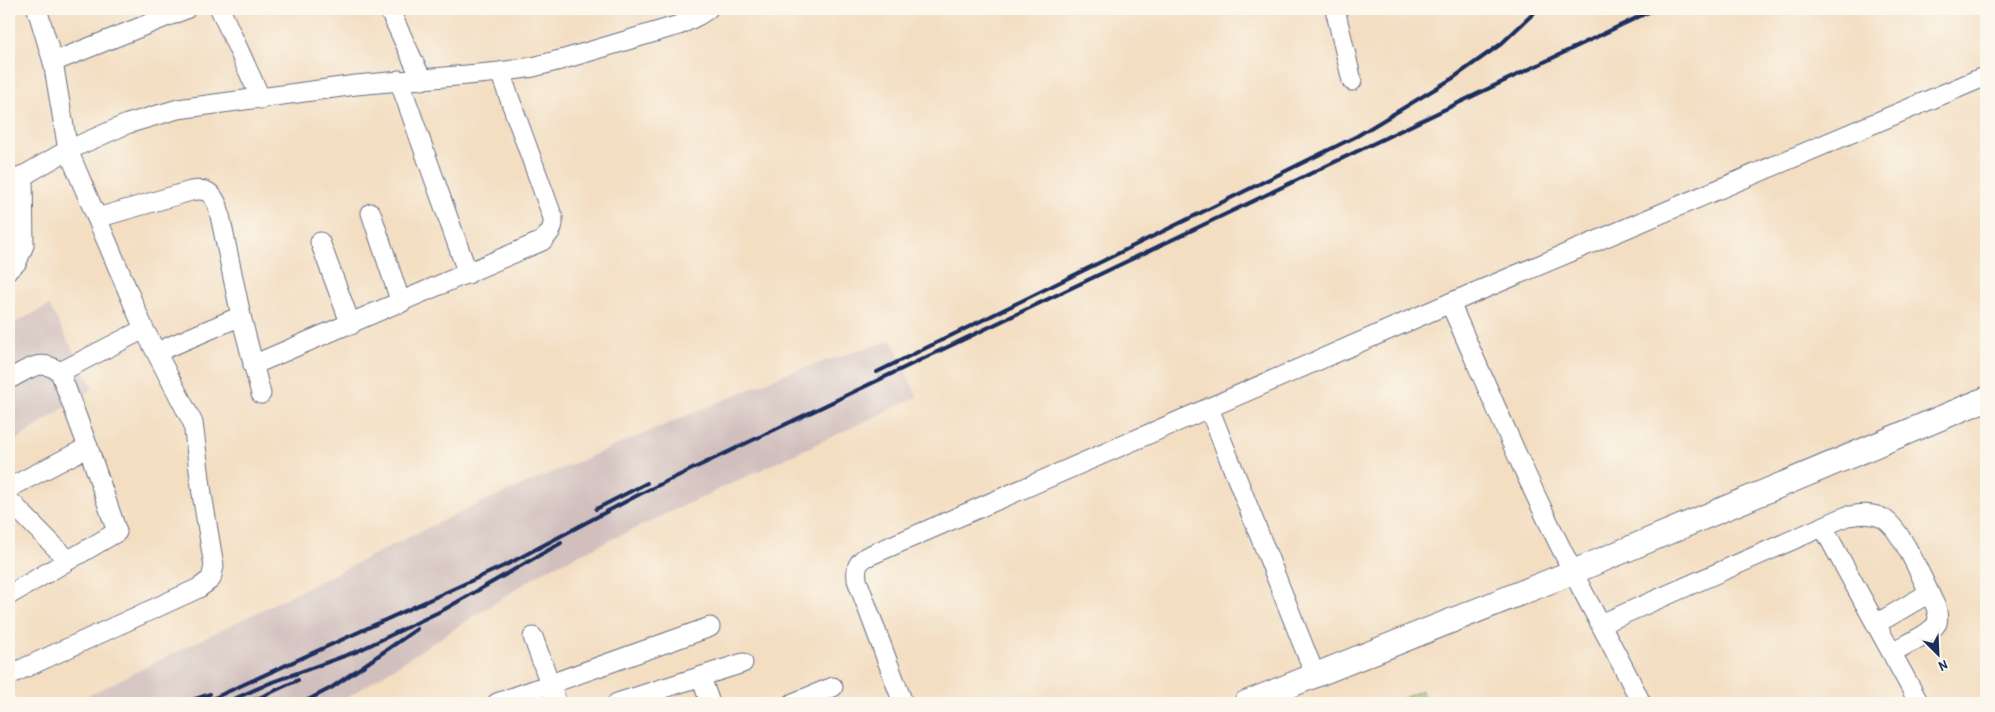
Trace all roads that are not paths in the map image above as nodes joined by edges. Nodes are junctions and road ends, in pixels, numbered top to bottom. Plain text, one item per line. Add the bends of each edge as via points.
1 (37, 9) edge
2 (186, 9) edge
3 (220, 9) edge
4 (389, 9) edge
5 (708, 9) edge
6 (1335, 9) edge
7 (53, 62) junction
8 (500, 72) junction
9 (1986, 76) edge
10 (399, 80) junction
11 (422, 80) junction
12 (1352, 81) dead end
13 (261, 99) junction
14 (68, 150) junction
15 (16, 180) edge
16 (371, 213) dead end
17 (97, 218) junction
18 (320, 242) dead end
19 (9, 268) edge
20 (468, 274) junction
21 (401, 303) junction
22 (1450, 303) junction
23 (241, 316) junction
24 (351, 324) junction
25 (144, 329) junction
26 (157, 352) junction
27 (253, 365) junction
28 (60, 372) junction
29 (9, 380) edge
30 (261, 394) dead end
31 (1986, 399) edge
32 (1209, 408) junction
33 (88, 447) junction
34 (9, 488) edge
35 (9, 500) edge
36 (1823, 527) junction
37 (68, 560) junction
38 (1573, 572) junction
39 (1929, 593) junction
40 (9, 595) edge
41 (1601, 624) junction
42 (1876, 624) junction
43 (710, 627) dead end
44 (533, 637) dead end
45 (1892, 652) junction
46 (743, 663) dead end
47 (9, 675) edge
48 (1315, 675) junction
49 (701, 677) junction
50 (550, 685) junction
51 (833, 687) dead end
52 (530, 698) edge
53 (497, 703) edge
54 (556, 703) edge
55 (617, 703) edge
56 (710, 703) edge
57 (793, 703) edge
58 (903, 703) edge
59 (1246, 703) edge
60 (1641, 703) edge
61 (1919, 703) edge

1 - 7 street
2 - 7 street
3 - 13 street
4 - 11 street
5 - 8 street via 670,27 564,59
6 - 12 street
7 - 14 street
8 - 11 street
8 - 20 street via 554,226 542,241
9 - 22 street
10 - 11 street
10 - 13 street
10 - 20 street
13 - 14 street via 155,115
14 - 15 street
14 - 17 street
15 - 19 street via 23,250 17,262
16 - 21 street
17 - 23 street via 191,191 208,191 218,206
17 - 25 street
18 - 24 street
20 - 21 street
21 - 24 street
22 - 32 street
22 - 38 street via 1533,491
23 - 26 street
23 - 27 street
24 - 27 street
25 - 26 street
25 - 28 street
26 - 47 street via 193,423 214,566 211,579 199,588
27 - 30 street
28 - 29 street via 51,365 37,365
28 - 33 street
31 - 38 main road
32 - 48 street
32 - 58 street via 877,550 859,562 857,580
33 - 34 street
33 - 37 street via 117,532
35 - 37 street
36 - 39 street via 1848,516 1868,514 1882,518 1893,525
36 - 41 street
36 - 42 street
37 - 40 street
38 - 41 street
38 - 48 main road
39 - 42 street
39 - 45 street via 1936,607 1936,624 1929,632
41 - 60 street
42 - 45 street
43 - 50 street
44 - 50 street
45 - 61 street
46 - 49 street
48 - 59 main road
49 - 55 street
49 - 56 street
50 - 52 street
50 - 54 street
51 - 57 street
52 - 53 street

